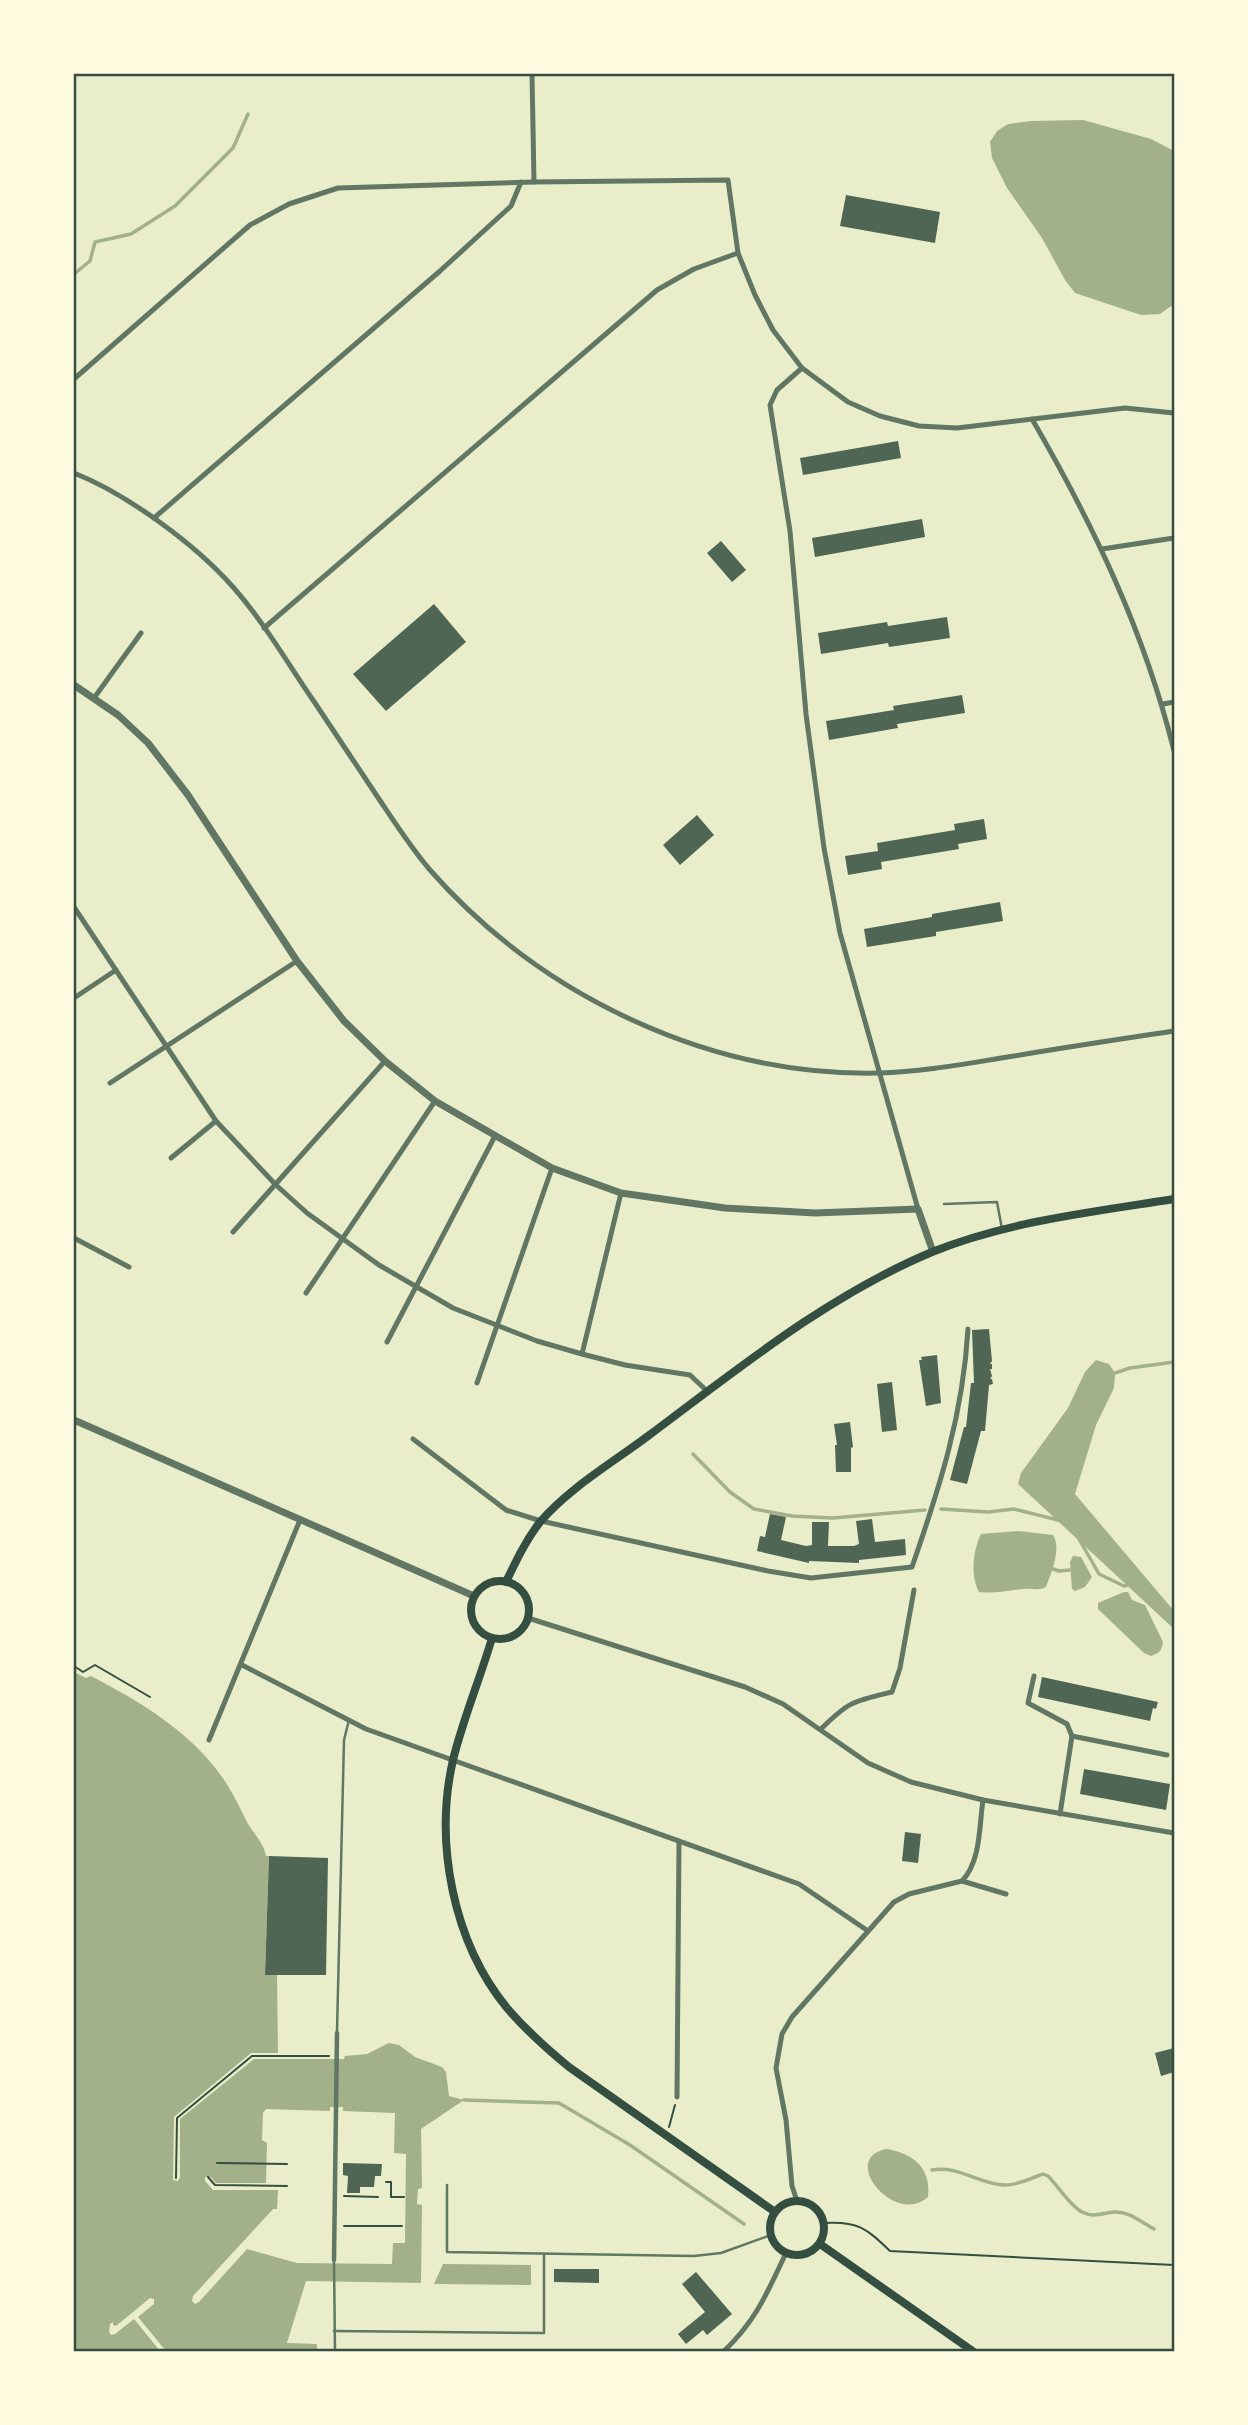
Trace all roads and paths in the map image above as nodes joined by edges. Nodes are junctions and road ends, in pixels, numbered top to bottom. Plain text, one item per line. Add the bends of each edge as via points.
1 (532, 74) edge
2 (534, 182) junction
3 (521, 183) junction
4 (738, 253) junction
5 (802, 368) junction
6 (74, 379) edge
7 (1174, 414) edge
8 (1032, 419) junction
9 (74, 473) edge
10 (153, 518) junction
11 (1174, 538) edge
12 (1102, 549) junction
13 (264, 628) junction
14 (141, 633) dead end
15 (74, 685) edge
16 (94, 698) junction
17 (1174, 702) edge
18 (1163, 704) junction
19 (1174, 751) edge
20 (74, 907) edge
21 (297, 961) junction
22 (116, 971) junction
23 (74, 998) edge
24 (1174, 1031) edge
25 (166, 1046) junction
26 (385, 1061) junction
27 (879, 1073) junction
28 (110, 1083) dead end
29 (435, 1101) junction
30 (216, 1121) junction
31 (495, 1136) junction
32 (171, 1158) dead end
33 (552, 1168) junction
34 (276, 1185) junction
35 (621, 1193) junction
36 (1174, 1199) edge
37 (944, 1203) dead end
38 (918, 1209) junction
39 (1002, 1229) junction
40 (233, 1232) dead end
41 (74, 1238) edge
42 (343, 1240) junction
43 (933, 1252) junction
44 (129, 1267) dead end
45 (416, 1288) junction
46 (306, 1293) dead end
47 (497, 1326) junction
48 (968, 1329) dead end
49 (387, 1342) dead end
50 (582, 1354) junction
51 (477, 1383) dead end
52 (707, 1391) junction
53 (74, 1420) edge
54 (414, 1439) dead end
55 (300, 1520) junction
56 (541, 1521) junction
57 (506, 1582) junction
58 (915, 1590) dead end
59 (474, 1596) junction
60 (528, 1618) junction
61 (492, 1638) junction
62 (242, 1665) junction
63 (74, 1667) edge
64 (1034, 1676) dead end
65 (150, 1698) dead end
66 (348, 1720) junction
67 (821, 1729) junction
68 (1073, 1736) junction
69 (209, 1741) dead end
70 (1167, 1755) dead end
71 (453, 1760) junction
72 (983, 1800) junction
73 (1060, 1814) junction
74 (1174, 1833) edge
75 (679, 1841) junction
76 (962, 1881) junction
77 (1006, 1894) dead end
78 (868, 1931) junction
79 (337, 2033) joint
80 (337, 2056) junction
81 (677, 2097) joint
82 (666, 2134) junction
83 (217, 2163) dead end
84 (288, 2164) dead end
85 (208, 2177) dead end
86 (176, 2178) dead end
87 (386, 2182) dead end
88 (447, 2185) dead end
89 (287, 2186) dead end
90 (336, 2196) junction
91 (378, 2197) dead end
92 (404, 2197) dead end
93 (797, 2201) junction
94 (775, 2212) junction
95 (824, 2223) junction
96 (335, 2226) junction
97 (402, 2226) dead end
98 (771, 2235) junction
99 (820, 2244) junction
100 (786, 2253) junction
101 (544, 2254) junction
102 (334, 2260) joint
103 (1174, 2264) edge
104 (334, 2331) junction
105 (334, 2351) edge
106 (723, 2351) edge
107 (974, 2351) edge

1 - 2 street
2 - 3 street
2 - 4 street via 728,180
3 - 6 street via 338,188 289,204 250,225
3 - 10 street via 511,206 440,271
4 - 5 street via 773,330
4 - 13 street via 694,269 657,290
5 - 8 street via 848,402 919,426 957,428
5 - 27 street via 777,390 770,405 790,531 817,809 841,933
7 - 8 street via 1125,408
8 - 12 street
9 - 10 street
10 - 13 street via 231,585
11 - 12 street
12 - 18 street
13 - 27 street via 405,838 486,928 587,999 650,1028 762,1062
14 - 16 street
15 - 16 street
16 - 21 street via 148,743 188,795
17 - 18 street
18 - 19 street
20 - 22 street
21 - 25 street
21 - 26 street via 344,1021
22 - 23 street
22 - 25 street
24 - 27 street via 939,1068
25 - 28 street
25 - 30 street
26 - 29 street
26 - 34 street
27 - 38 street
29 - 31 street
29 - 42 street
30 - 32 street
30 - 34 street
31 - 33 street
31 - 45 street
33 - 35 street
33 - 47 street
34 - 40 street
34 - 42 street
35 - 38 street via 725,1209 815,1213
35 - 50 street
36 - 39 main road
37 - 39 lane via 997,1202
38 - 43 street
39 - 43 main road
41 - 44 street
42 - 45 street
42 - 46 street
43 - 52 main road via 821,1310
45 - 47 street
45 - 49 street
47 - 50 street
47 - 51 street
48 - 56 street via 957,1422 912,1567 811,1578
50 - 52 street via 690,1375
52 - 56 main road
53 - 55 street
54 - 56 street via 500,1507
55 - 59 street
55 - 62 street
56 - 57 main road
57 - 59 main road via 488,1584
57 - 60 main road via 515,1585 527,1600
58 - 67 street via 892,1692 854,1701
59 - 61 main road via 473,1621
60 - 61 main road via 510,1637
60 - 67 street via 744,1687 783,1704
61 - 71 main road
62 - 66 street
62 - 69 street
63 - 65 path via 83,1672 95,1665
64 - 68 street via 1028,1703 1067,1724
66 - 71 street
66 - 79 lane
67 - 72 street via 877,1768 911,1782
68 - 70 street
68 - 73 street
71 - 75 street
71 - 82 main road via 447,1807 453,1891 463,1929 482,1970 506,2007 537,2041
72 - 73 street
72 - 76 street via 974,1862
73 - 74 street
75 - 78 street via 799,1884
75 - 81 street
76 - 77 street
76 - 78 street via 909,1894 894,1902
78 - 93 street via 792,2017 778,2048 776,2068
79 - 80 street
80 - 86 path via 252,2056 177,2118
80 - 90 street
81 - 82 path
82 - 94 main road
83 - 84 path
85 - 89 path via 215,2185
87 - 92 path via 391,2182 391,2197
88 - 101 lane via 447,2252
90 - 91 path
90 - 96 street
93 - 94 main road
93 - 95 main road via 811,2204
94 - 98 main road
95 - 99 main road
95 - 103 path via 856,2224 890,2251
96 - 97 path
96 - 102 street
98 - 100 main road
98 - 101 lane via 721,2253 694,2256
99 - 100 main road via 804,2255
99 - 107 main road
100 - 106 street via 759,2310
101 - 104 lane via 544,2333
102 - 104 lane
104 - 105 lane

